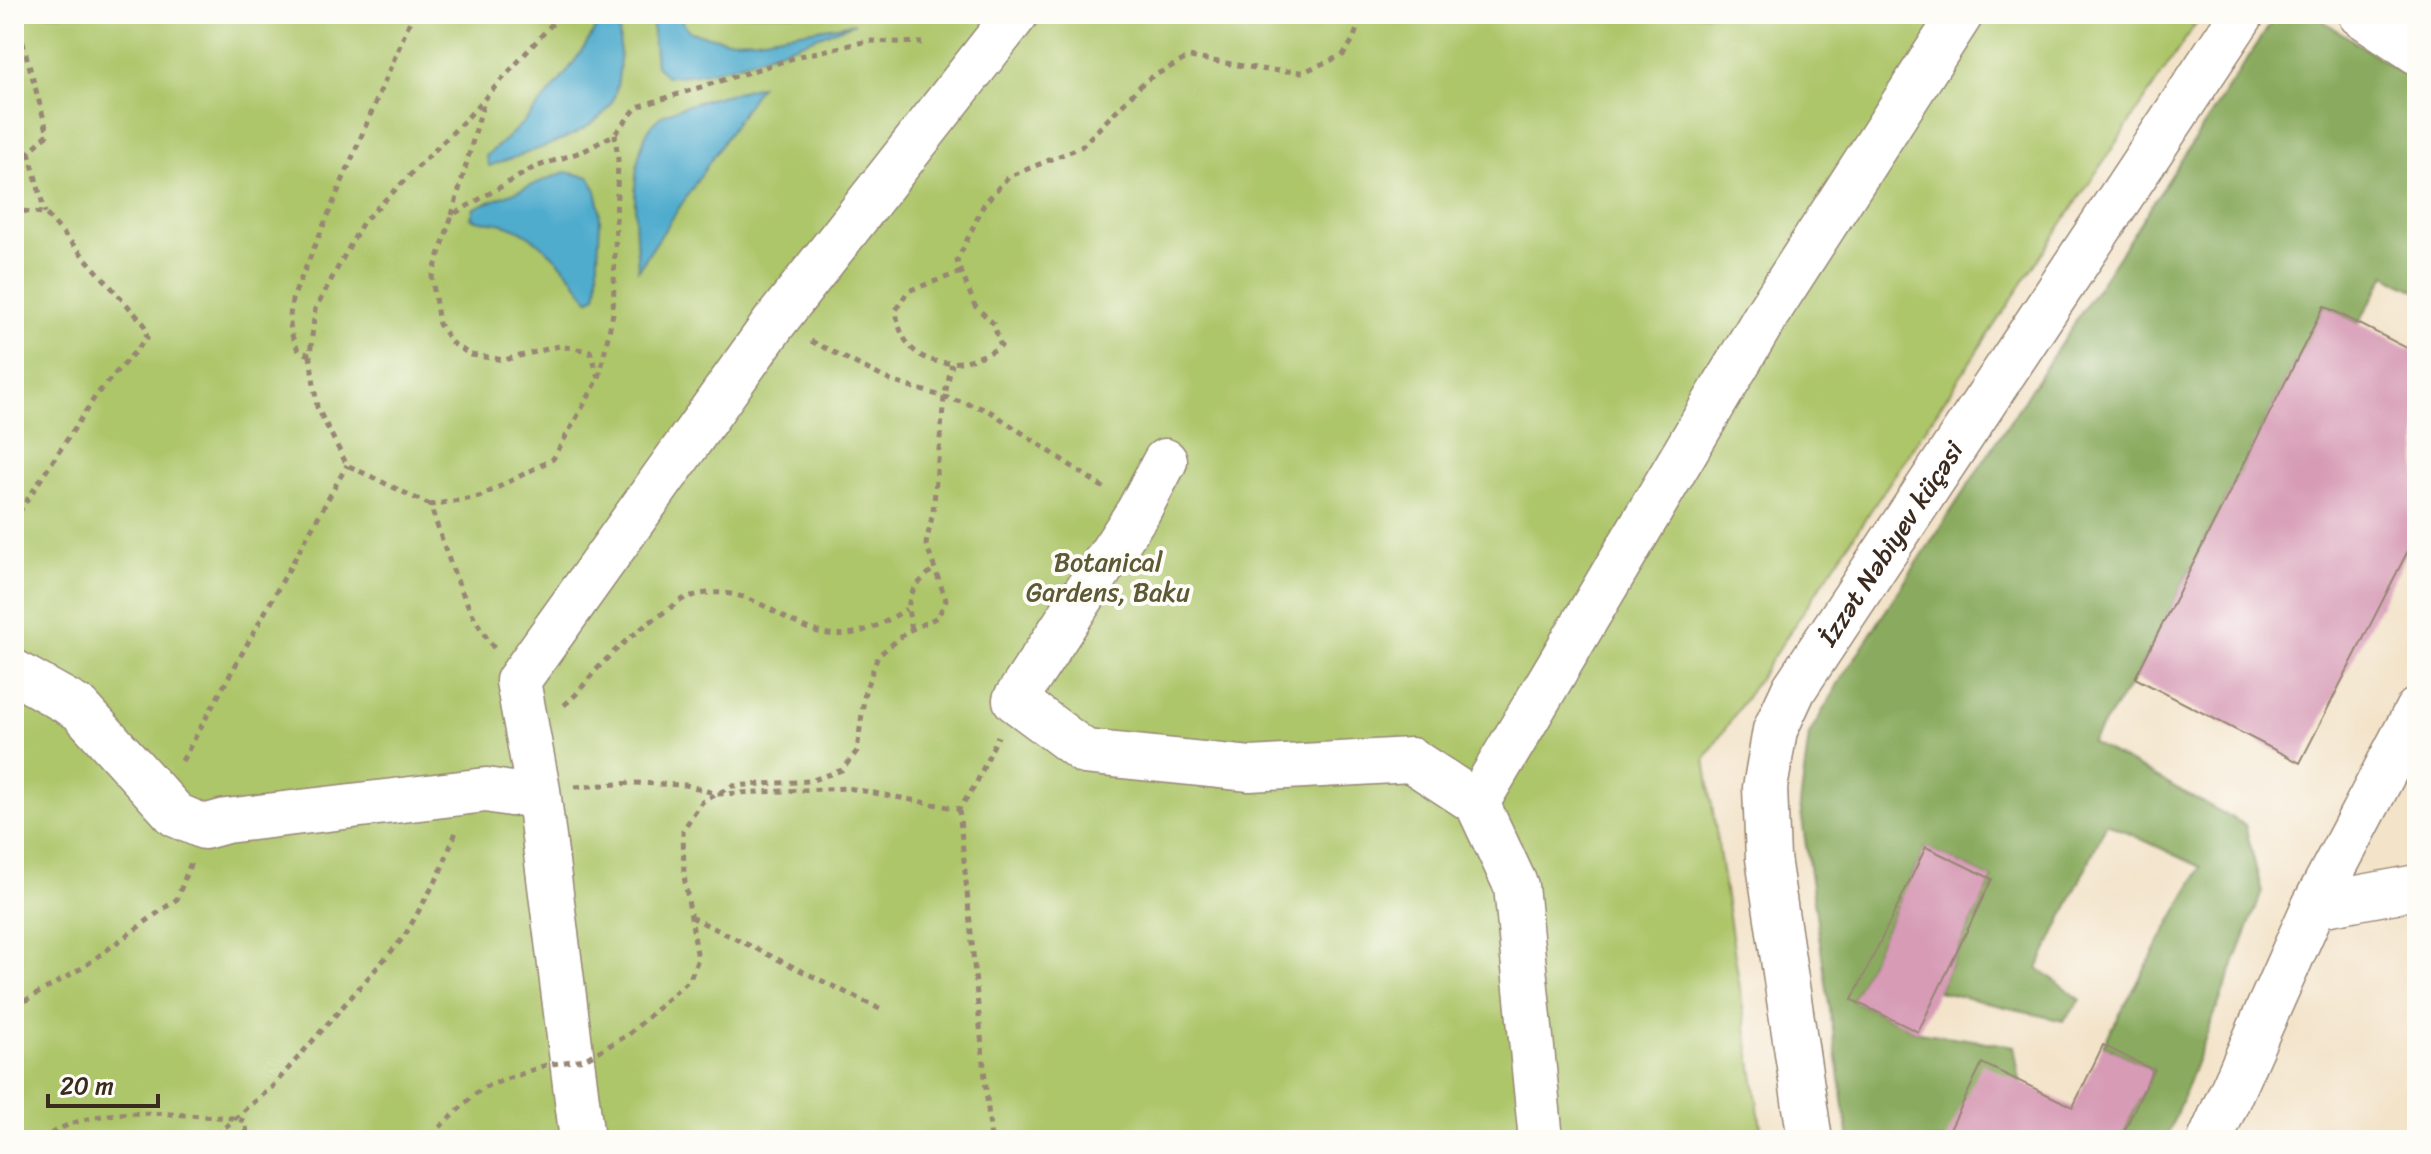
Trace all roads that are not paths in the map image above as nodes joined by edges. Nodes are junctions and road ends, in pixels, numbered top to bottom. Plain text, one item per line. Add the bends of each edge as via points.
1 (1016, 14) edge
2 (1961, 14) edge
3 (2242, 14) edge
4 (2360, 14) edge
5 (2417, 52) edge
6 (1165, 461) dead end
7 (14, 672) edge
8 (2417, 710) edge
9 (538, 790) junction
10 (1477, 803) junction
11 (2417, 887) edge
12 (2314, 906) junction
13 (582, 1140) edge
14 (1541, 1140) edge
15 (1810, 1140) edge
16 (2210, 1140) edge

1 - 9 main road via 774,323 522,697
2 - 10 main road via 1767,314
3 - 15 main road, İzzət Nəbiyev küçəsi via 1794,689 1775,730 1765,788 1768,858
4 - 5 main road
6 - 10 main road via 1138,512 1015,700 1085,752 1250,769 1411,760
7 - 9 main road via 80,709 176,815 204,827 486,790
8 - 12 main road
9 - 13 main road
10 - 14 main road via 1516,886
11 - 12 main road
12 - 16 main road

